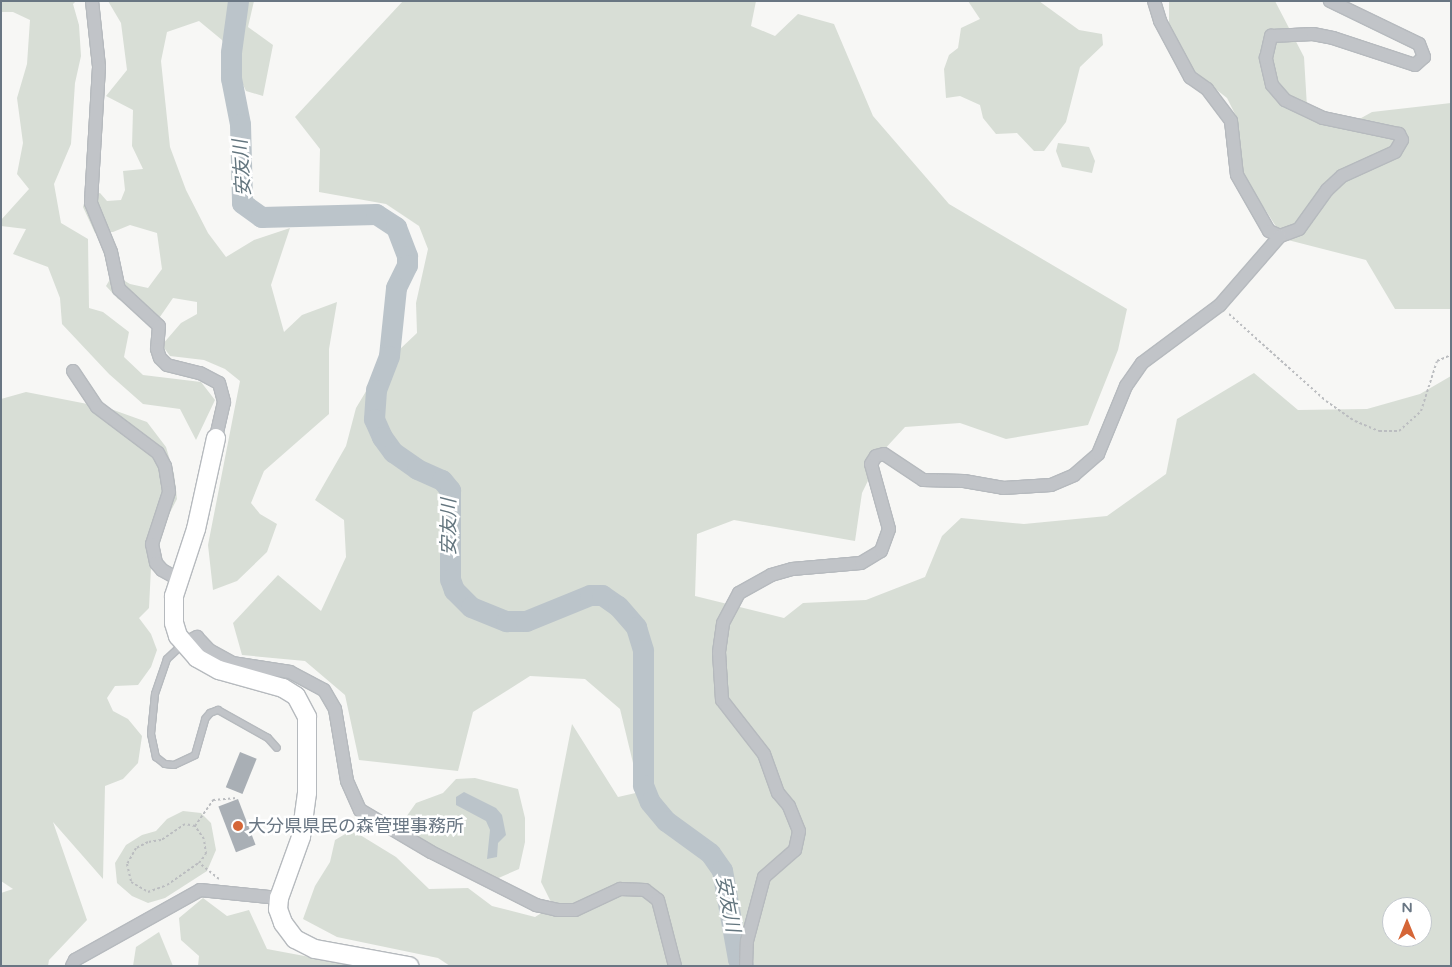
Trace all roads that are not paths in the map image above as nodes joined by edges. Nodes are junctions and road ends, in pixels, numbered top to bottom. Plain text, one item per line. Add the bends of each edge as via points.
1 (92, 1) edge
2 (1154, 1) edge
3 (1330, 1) edge
4 (1280, 236) junction
5 (73, 371) dead end
6 (216, 438) joint
7 (178, 579) junction
8 (184, 644) junction
9 (277, 748) dead end
10 (279, 898) junction
11 (72, 966) edge
12 (409, 966) edge
13 (675, 966) edge
14 (746, 966) edge

1 - 6 street via 99,66 91,203 111,252 119,289 158,326 160,358 167,365 200,372 218,383 224,402
2 - 4 street via 1160,21 1190,77 1207,89 1231,121 1237,175 1269,231
3 - 4 street via 1419,44 1424,58 1415,65 1333,38 1305,34 1271,36 1266,58 1272,85 1285,100 1323,118 1400,134 1402,140 1395,152 1342,176 1316,204 1299,229
4 - 14 street via 1220,305 1142,363 1126,386 1098,454 1074,475 1051,485 1004,488 964,481 923,480 884,454 876,456 871,464 889,529 881,551 861,563 792,569 771,575 739,593 723,624 719,652 722,700 764,754 778,793 789,806 799,831 795,850 764,877 747,940
5 - 7 street via 97,407 158,453 165,466 169,492 152,544 156,563
6 - 7 street via 196,529
7 - 8 street via 174,624
8 - 9 lane via 167,659 155,694 151,734 156,757 165,764 174,765 195,755 205,719 210,712 218,710 268,738
8 - 10 street via 208,665 283,688 296,696 307,717 308,773 301,836
8 - 13 street via 197,636 208,650 232,663 290,672 324,690 335,709 347,781 360,810 430,852 506,891 557,910 575,910 620,889 645,890 658,900
10 - 11 street via 200,890 75,960
10 - 12 street via 278,909 283,923 295,939 316,949

